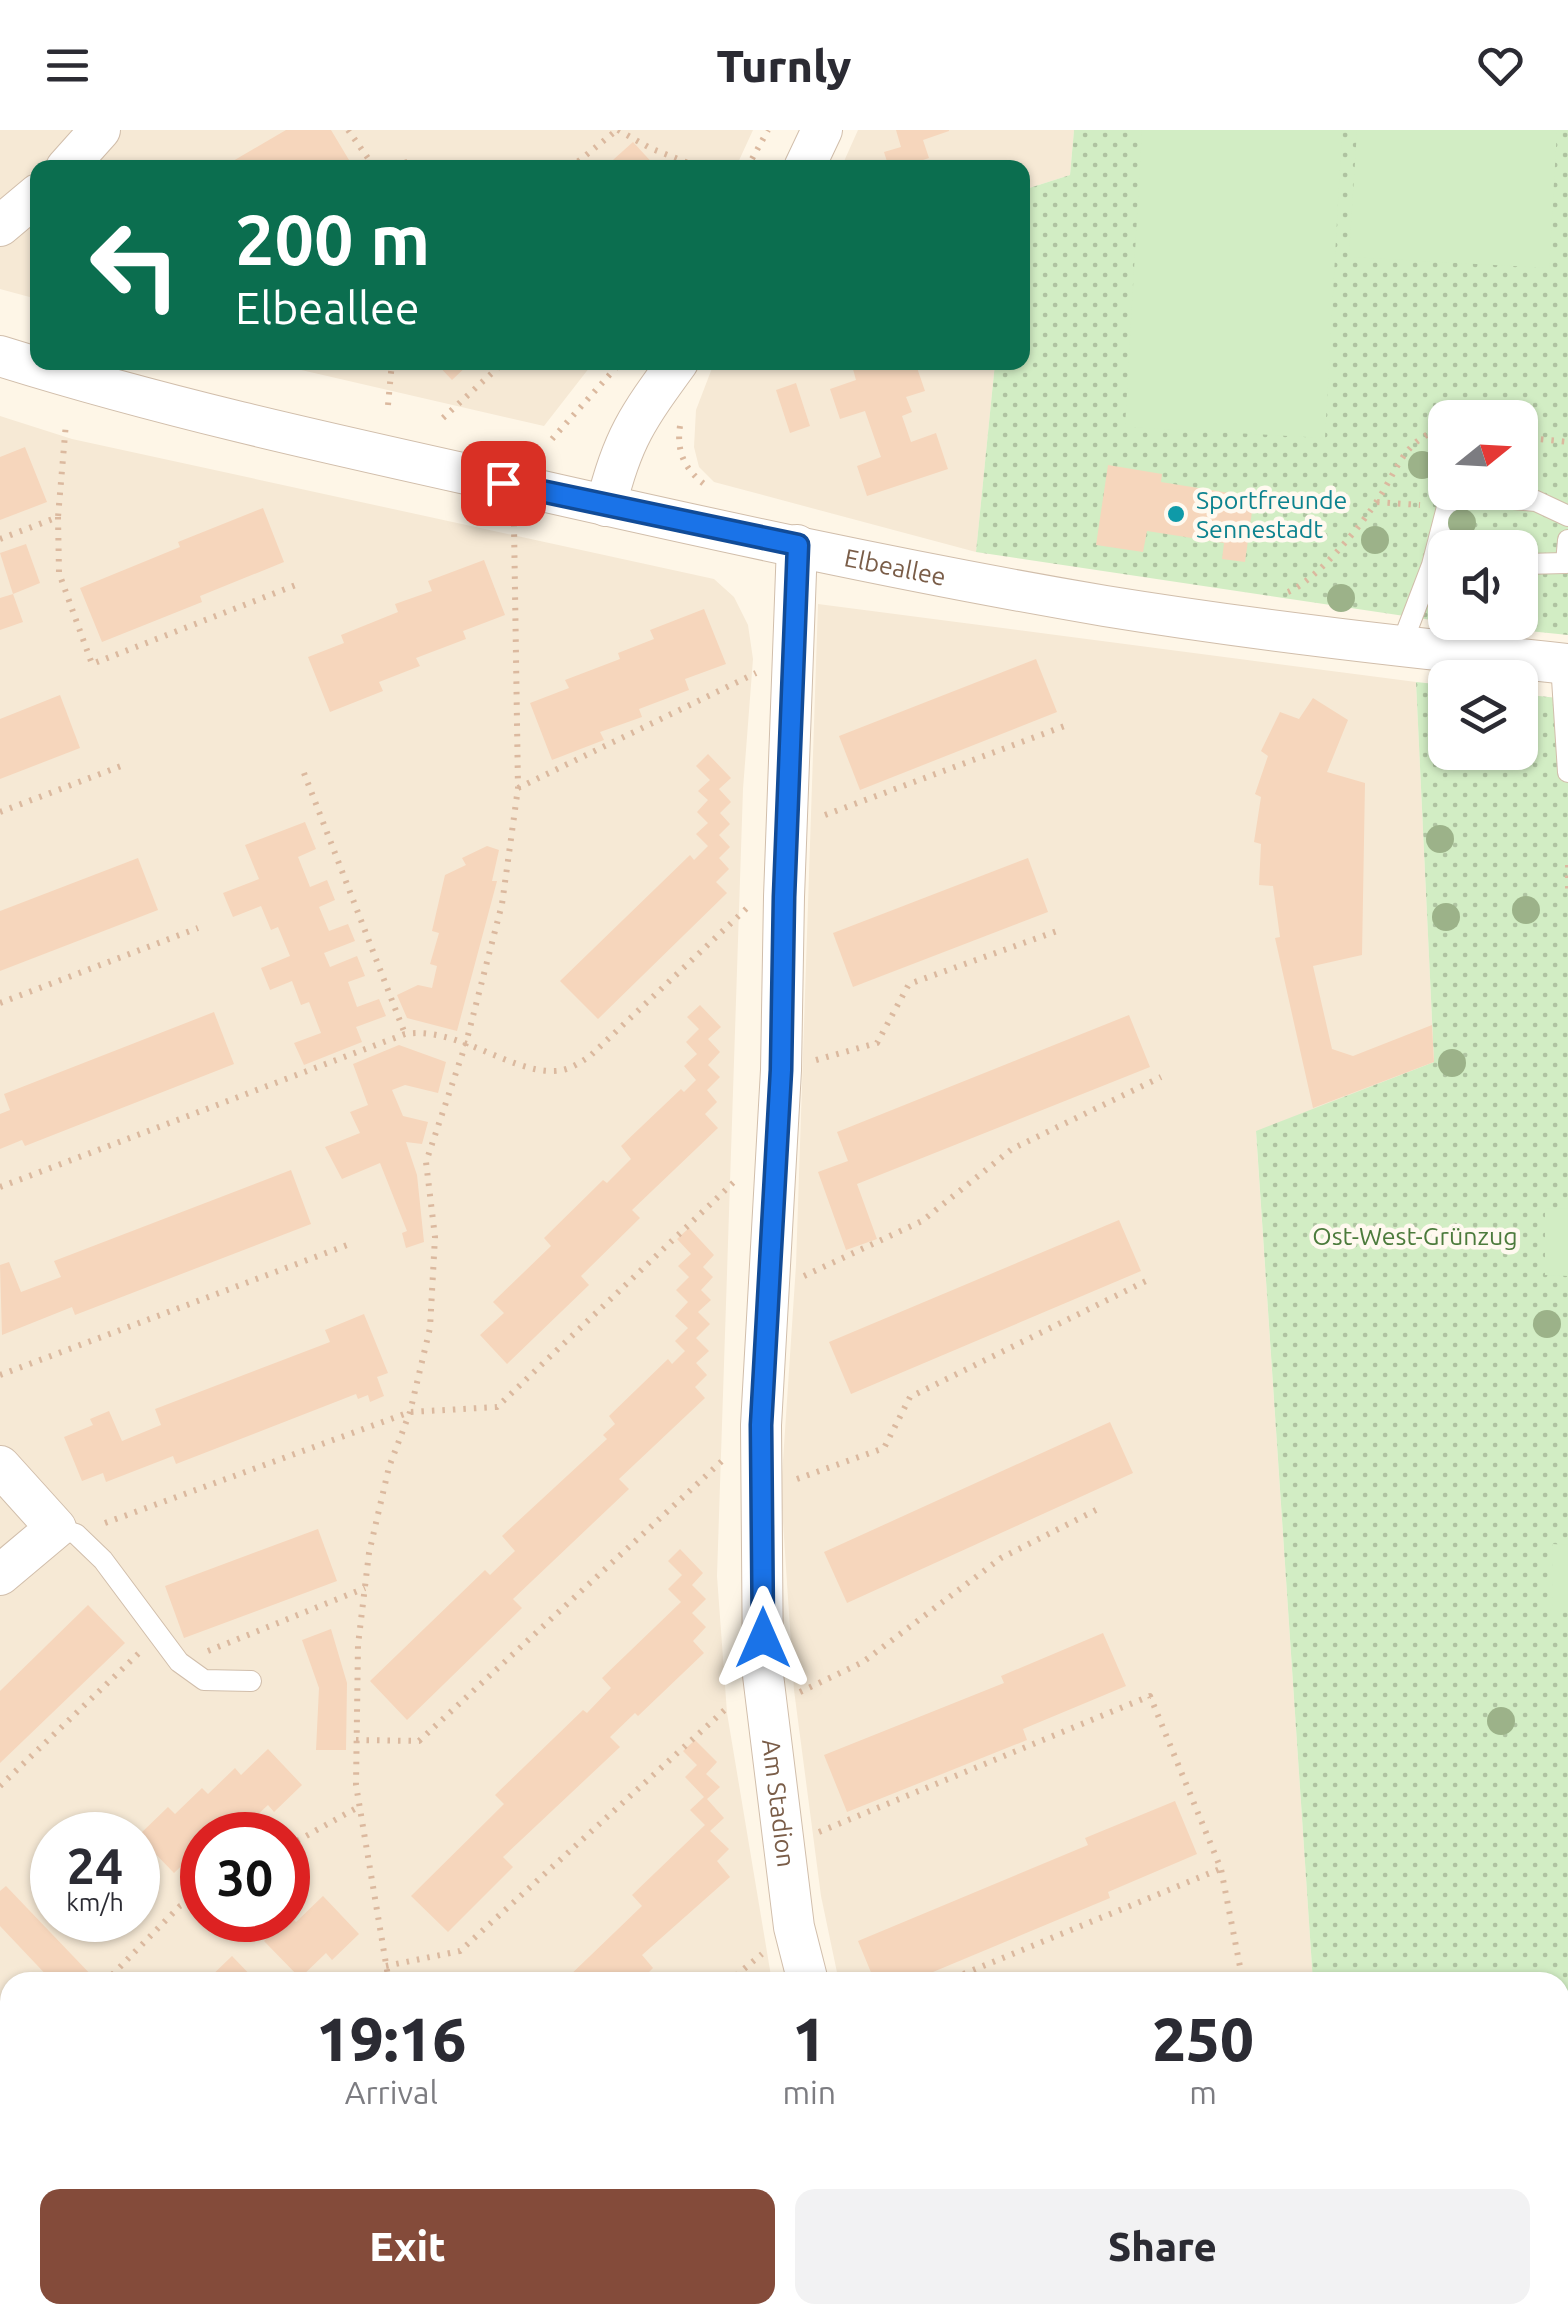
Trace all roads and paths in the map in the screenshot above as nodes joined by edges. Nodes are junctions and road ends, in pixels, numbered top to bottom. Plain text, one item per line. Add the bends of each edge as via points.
1 (100, 130) edge
2 (348, 130) edge
3 (618, 130) edge
4 (768, 130) edge
5 (822, 130) edge
6 (73, 160) edge
7 (370, 160) edge
8 (580, 160) edge
9 (681, 160) edge
10 (751, 160) edge
11 (808, 160) edge
12 (30, 201) edge
13 (0, 226) edge
14 (0, 356) edge
15 (30, 365) edge
16 (48, 370) edge
17 (391, 370) edge
18 (495, 370) edge
19 (614, 370) edge
20 (672, 370) edge
21 (388, 405) dead end
22 (684, 412) dead end
23 (443, 418) dead end
24 (66, 423) dead end
25 (1428, 434) edge
26 (1538, 439) edge
27 (552, 440) dead end
28 (1568, 442) edge
29 (709, 488) dead end
30 (1377, 502) junction
31 (1538, 502) edge
32 (606, 506) junction
33 (1428, 506) edge
34 (1568, 516) edge
35 (58, 517) junction
36 (514, 525) dead end
37 (0, 540) edge
38 (1568, 540) edge
39 (798, 545) junction
40 (1538, 564) edge
41 (301, 583) dead end
42 (1428, 586) edge
43 (1273, 597) dead end
44 (1400, 646) junction
45 (1564, 664) edge
46 (793, 665) junction
47 (1070, 724) dead end
48 (121, 766) dead end
49 (1568, 772) edge
50 (304, 773) dead end
51 (518, 788) junction
52 (0, 812) edge
53 (786, 830) junction
54 (1568, 865) edge
55 (1568, 890) edge
56 (784, 897) junction
57 (198, 928) dead end
58 (1057, 931) dead end
59 (0, 1003) edge
60 (406, 1034) junction
61 (466, 1043) junction
62 (781, 1070) junction
63 (1162, 1077) dead end
64 (778, 1141) junction
65 (0, 1187) edge
66 (350, 1244) dead end
67 (1150, 1279) dead end
68 (767, 1293) junction
69 (0, 1375) edge
70 (410, 1412) junction
71 (761, 1425) junction
72 (0, 1466) edge
73 (763, 1491) junction
74 (1098, 1509) dead end
75 (66, 1531) junction
76 (0, 1576) edge
77 (365, 1588) junction
78 (160, 1634) junction
79 (179, 1662) junction
80 (251, 1681) dead end
81 (765, 1692) junction
82 (356, 1740) junction
83 (0, 1786) edge
84 (360, 1806) junction
85 (310, 1834) edge
86 (785, 1846) junction
87 (1220, 1869) junction
88 (180, 1906) edge
89 (386, 1966) junction
90 (115, 1972) edge
91 (387, 1972) edge
92 (805, 1972) edge
93 (968, 1972) edge
94 (1241, 1972) edge

1 - 6 street
2 - 7 path
3 - 8 path
3 - 9 path
4 - 10 path
5 - 11 street
12 - 13 street
14 - 15 street, Elbeallee
16 - 32 street, Elbeallee via 238,422
17 - 21 path
18 - 23 path
19 - 27 path
20 - 32 street via 628,434
22 - 29 path via 678,440 685,466
24 - 35 path
25 - 30 path via 1408,448
26 - 28 path
30 - 33 path
30 - 43 path via 1312,579
31 - 34 lane
32 - 39 street, Elbeallee
35 - 37 path
35 - 41 path via 59,573 92,664
36 - 51 path
38 - 40 lane via 1566,563
39 - 44 street, Elbeallee via 1103,605
39 - 46 street, Am Stadion
42 - 44 lane
44 - 45 street, Elbeallee
45 - 49 lane
46 - 51 path via 757,672
46 - 53 street, Am Stadion
47 - 53 path
48 - 52 path
50 - 60 path
51 - 61 path via 502,904
53 - 56 street, Am Stadion
54 - 55 path
56 - 61 path via 744,910 572,1068 540,1070
56 - 62 street, Am Stadion
57 - 59 path
58 - 62 path via 909,984 877,1043
60 - 61 path
60 - 65 path
61 - 70 path via 426,1162 436,1237 430,1328
62 - 64 street, Am Stadion
63 - 68 path via 1012,1149 922,1221
64 - 68 street, Am Stadion
64 - 70 path via 498,1406
66 - 69 path
67 - 73 path via 910,1397 884,1448
68 - 71 street, Am Stadion
70 - 75 path
70 - 77 path via 388,1468
71 - 73 street, Am Stadion
71 - 82 path via 419,1741
72 - 75 street
73 - 81 street, Am Stadion
74 - 81 path via 1001,1558 863,1662
75 - 76 street
75 - 78 lane via 102,1560
77 - 79 path
77 - 82 path
78 - 79 lane
78 - 83 path
79 - 80 lane via 204,1680
81 - 86 street, Am Stadion
81 - 89 path via 460,1951
82 - 84 path
84 - 85 path
84 - 89 path
86 - 87 path via 1150,1696
86 - 92 street, Am Stadion
87 - 93 path
87 - 94 path
88 - 90 path
89 - 91 path

